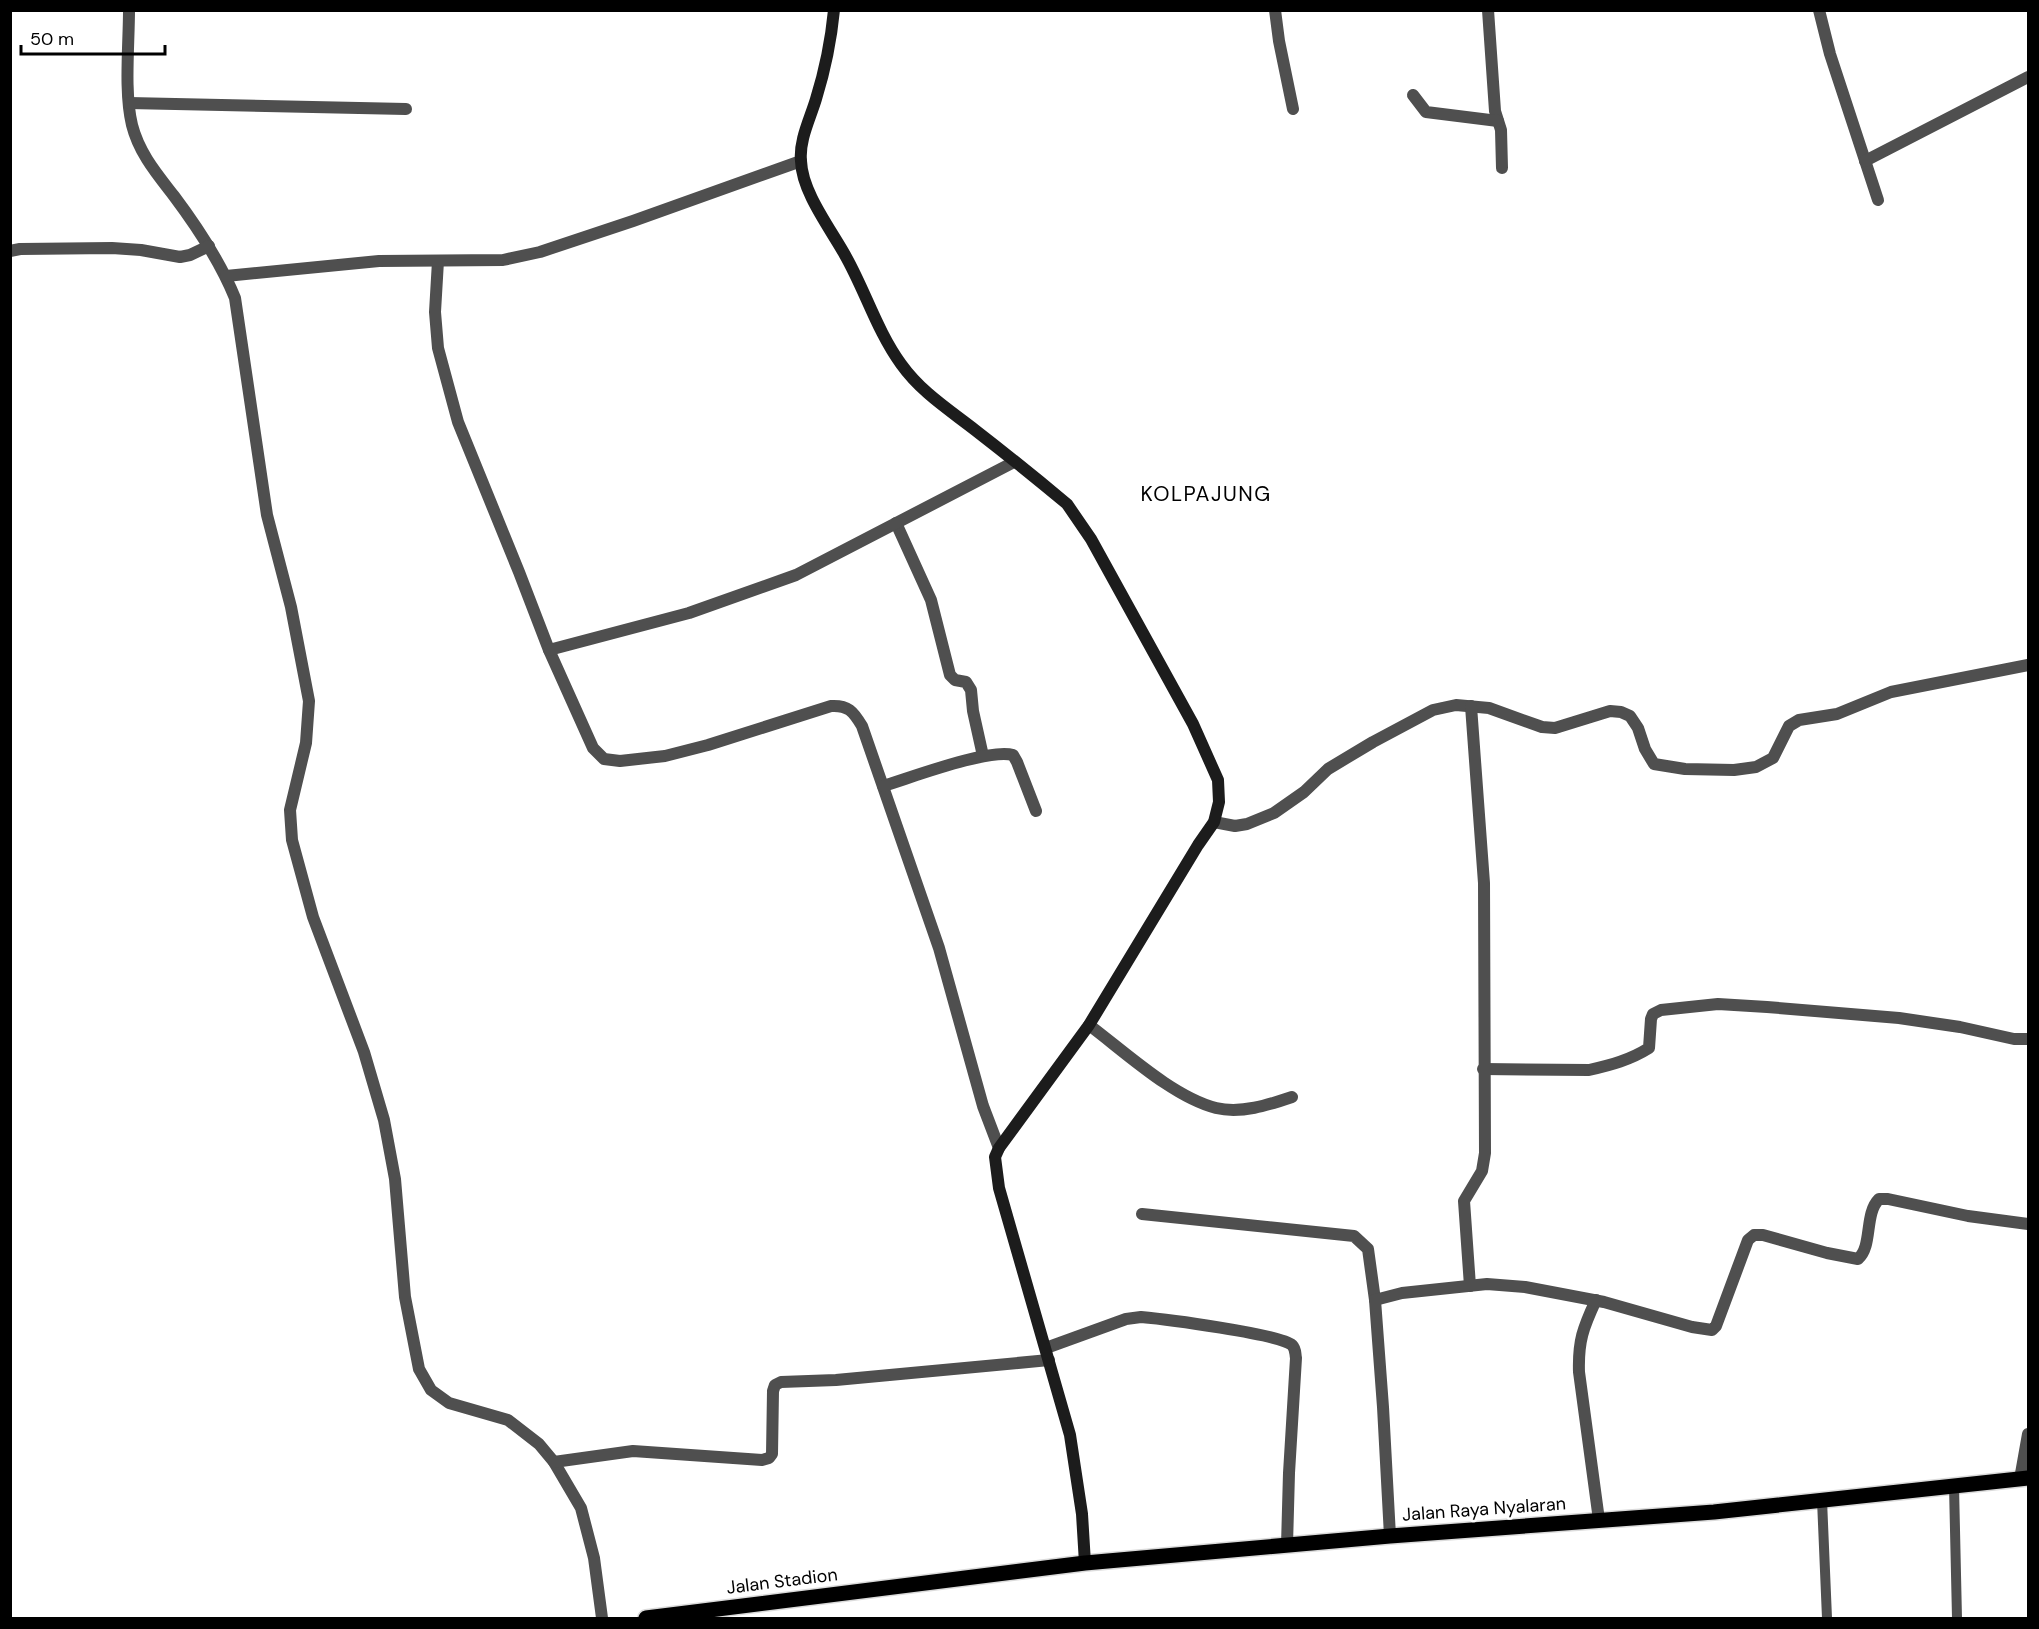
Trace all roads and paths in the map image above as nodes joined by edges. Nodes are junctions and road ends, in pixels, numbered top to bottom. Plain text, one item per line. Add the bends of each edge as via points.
1 (129, 10) edge
2 (834, 10) edge
3 (1275, 10) edge
4 (1488, 10) edge
5 (1819, 10) edge
6 (2028, 77) edge
7 (1413, 95) dead end
8 (129, 103) junction
9 (406, 109) dead end
10 (1293, 109) dead end
11 (1498, 121) junction
12 (801, 161) junction
13 (1865, 161) junction
14 (1502, 168) dead end
15 (1878, 200) dead end
16 (209, 246) junction
17 (10, 251) edge
18 (438, 261) junction
19 (226, 276) junction
20 (1014, 462) junction
21 (896, 523) junction
22 (549, 650) junction
23 (2028, 665) edge
24 (1471, 706) junction
25 (983, 756) junction
26 (883, 786) junction
27 (1036, 811) dead end
28 (1214, 822) junction
29 (1089, 1025) junction
30 (2028, 1039) edge
31 (1483, 1069) junction
32 (1292, 1097) dead end
33 (999, 1148) junction
34 (1142, 1214) dead end
35 (2028, 1224) edge
36 (1470, 1286) junction
37 (1374, 1300) junction
38 (1596, 1300) junction
39 (1048, 1354) junction
40 (2028, 1434) edge
41 (554, 1462) junction
42 (2024, 1479) edge
43 (1954, 1486) junction
44 (1822, 1500) junction
45 (1599, 1520) junction
46 (1390, 1536) junction
47 (1287, 1545) junction
48 (1085, 1563) junction
49 (942, 1581) joint
50 (602, 1618) edge
51 (651, 1618) edge
52 (1827, 1618) edge
53 (1957, 1618) edge

1 - 8 street
2 - 12 street via 826,63 803,138
3 - 10 street
4 - 11 street
5 - 13 street
6 - 13 street
7 - 11 street via 1426,112
8 - 9 street
8 - 16 street via 132,126 148,162
11 - 14 street
12 - 18 street via 540,252 503,260
12 - 20 street via 805,183 901,364 939,404
13 - 15 street
16 - 17 street via 180,256 112,248
16 - 19 street
18 - 19 street via 379,261
18 - 22 street via 435,312 444,374 458,422
19 - 41 street via 235,298 267,515 291,607 309,701 306,743 290,810 292,840 313,917 364,1052 384,1120 395,1179 405,1298 419,1369 431,1390 449,1403 508,1420 539,1444
20 - 21 street
20 - 28 street via 1067,504 1101,557 1210,760 1218,780 1219,802
21 - 22 street via 796,575 739,596
21 - 25 street via 931,600 950,675 954,680 966,681 971,690
22 - 26 street via 593,748 604,759 665,756 831,706 844,706 854,711 862,726
23 - 24 street via 1891,692 1837,714 1799,720 1789,726 1773,758 1756,767 1734,770 1654,764 1638,728 1630,716 1620,712 1610,711 1555,728
24 - 28 street via 1433,710 1372,742 1328,769 1274,813 1235,826
24 - 31 street via 1484,883
25 - 26 street
25 - 27 street via 1013,755
26 - 33 street via 939,948 983,1106
28 - 29 street
29 - 32 street via 1168,1084 1199,1102 1240,1109
29 - 33 street
30 - 31 street via 2014,1040 1899,1018 1718,1004 1653,1014 1649,1048 1606,1066 1589,1070
31 - 36 street via 1484,1162 1467,1194 1464,1210
33 - 39 street via 995,1157 999,1188
34 - 37 street via 1354,1236 1368,1250
35 - 38 street via 1879,1199 1874,1203 1863,1253 1858,1259 1754,1235 1748,1240 1712,1330
36 - 37 street
36 - 38 street via 1525,1287
37 - 46 street
38 - 45 street via 1578,1351
39 - 41 street via 836,1380 781,1382 773,1391 772,1454 762,1460 633,1451
39 - 47 street via 1126,1319 1141,1317 1267,1336 1291,1344 1296,1358
39 - 48 street via 1075,1459
40 - 42 street
41 - 50 street via 582,1508
42 - 43 main road, Jalan Raya Nyalaran
43 - 44 main road, Jalan Raya Nyalaran
43 - 53 lane
44 - 45 main road, Jalan Raya Nyalaran
44 - 52 lane
45 - 46 main road, Jalan Raya Nyalaran
46 - 47 main road, Jalan Raya Nyalaran
47 - 48 main road, Jalan Raya Nyalaran
48 - 49 main road, Jalan Raya Nyalaran
49 - 51 main road, Jalan Stadion

